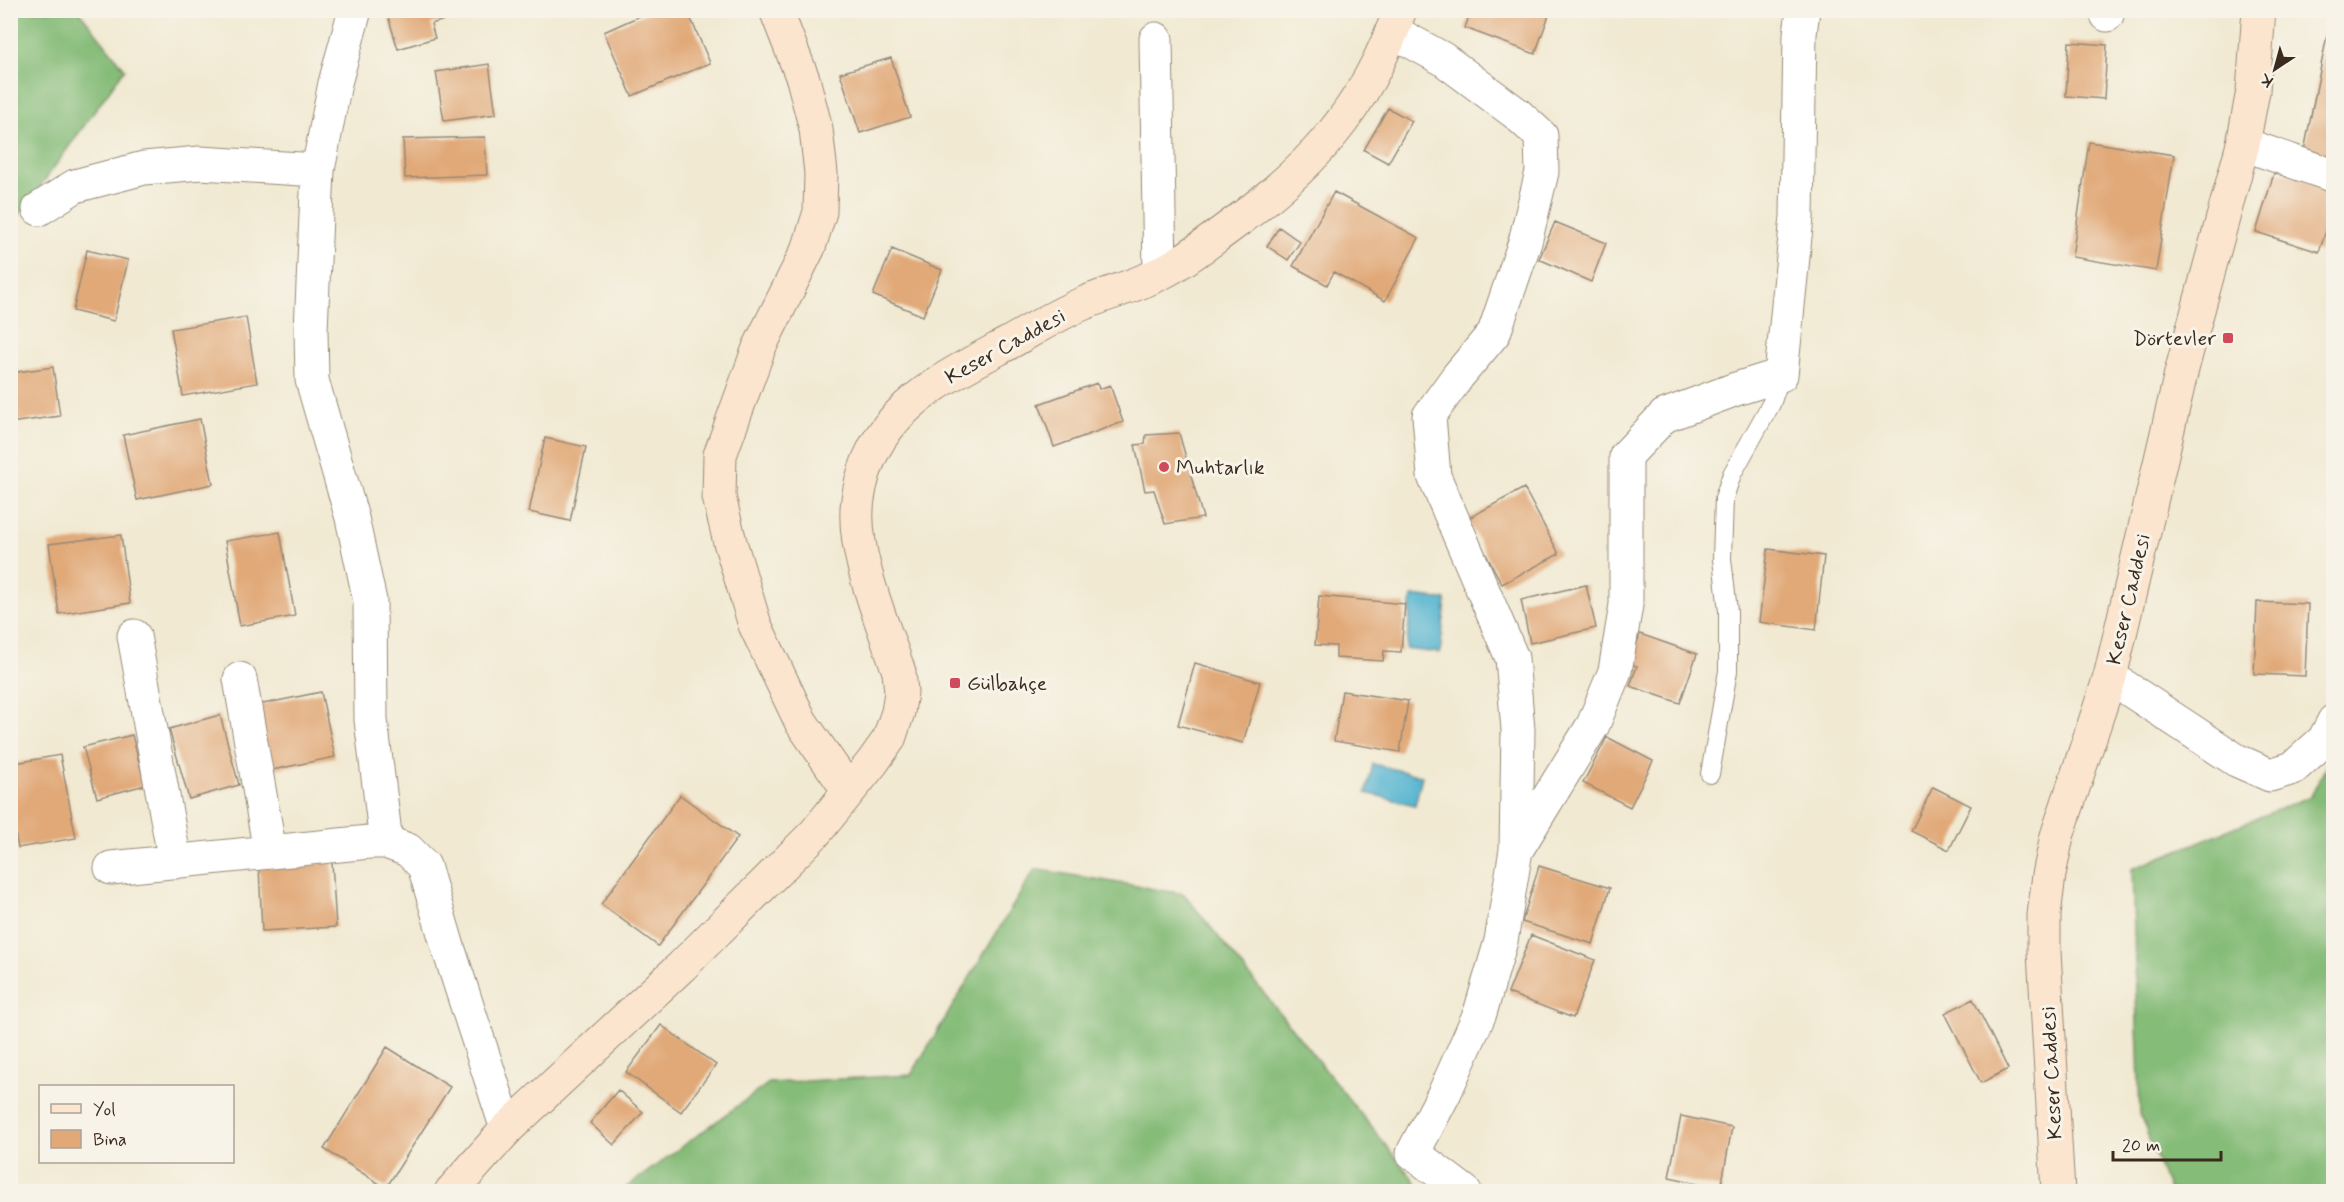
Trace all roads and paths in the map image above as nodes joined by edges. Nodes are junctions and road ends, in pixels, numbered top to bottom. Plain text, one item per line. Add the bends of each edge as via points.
1 (355, 10) edge
2 (776, 10) edge
3 (1803, 10) edge
4 (2259, 10) edge
5 (1396, 21) edge
6 (1156, 39) dead end
7 (2243, 144) junction
8 (318, 170) junction
9 (2334, 176) edge
10 (39, 208) dead end
11 (1160, 273) junction
12 (1781, 375) junction
13 (134, 636) dead end
14 (2110, 677) junction
15 (240, 679) dead end
16 (2334, 721) edge
17 (1710, 774) dead end
18 (849, 791) junction
19 (386, 842) junction
20 (1516, 850) junction
21 (270, 852) junction
22 (175, 862) junction
23 (111, 868) dead end
24 (507, 1130) junction
25 (451, 1191) edge
26 (1465, 1191) edge
27 (2058, 1191) edge

1 - 8 street
2 - 18 street via 803,79 816,129 820,212 809,247 759,348 720,455 719,497 755,626 801,722
3 - 12 street via 1797,217
4 - 7 street, Keser Caddesi via 2253,92
5 - 11 street, Keser Caddesi via 1377,66 1334,134 1269,198
5 - 20 street via 1541,136 1542,172 1525,242 1494,333 1428,416 1434,476 1512,658 1518,730
6 - 11 street
7 - 9 street
7 - 14 street, Keser Caddesi via 2182,369
8 - 10 street via 200,163 144,168 75,186
8 - 19 street via 312,380 352,518 370,601 371,720
11 - 18 street, Keser Caddesi via 1079,305 947,376 910,403 887,426 873,449 857,502 857,532 862,560 899,672 901,692 889,739
12 - 17 lane via 1771,404 1732,474 1724,498 1722,559 1728,611 1728,671
12 - 20 street via 1664,416 1626,456 1626,604 1615,670 1593,725
13 - 22 street
14 - 16 street via 2236,760 2270,775 2293,768 2324,740
14 - 27 street, Keser Caddesi via 2057,836 2044,915
15 - 21 street
18 - 24 street, Keser Caddesi via 682,966
19 - 21 street
19 - 24 street via 408,850 424,866
20 - 26 street via 1501,941 1480,1013 1413,1153
21 - 22 street
22 - 23 street
24 - 25 street, Keser Caddesi

